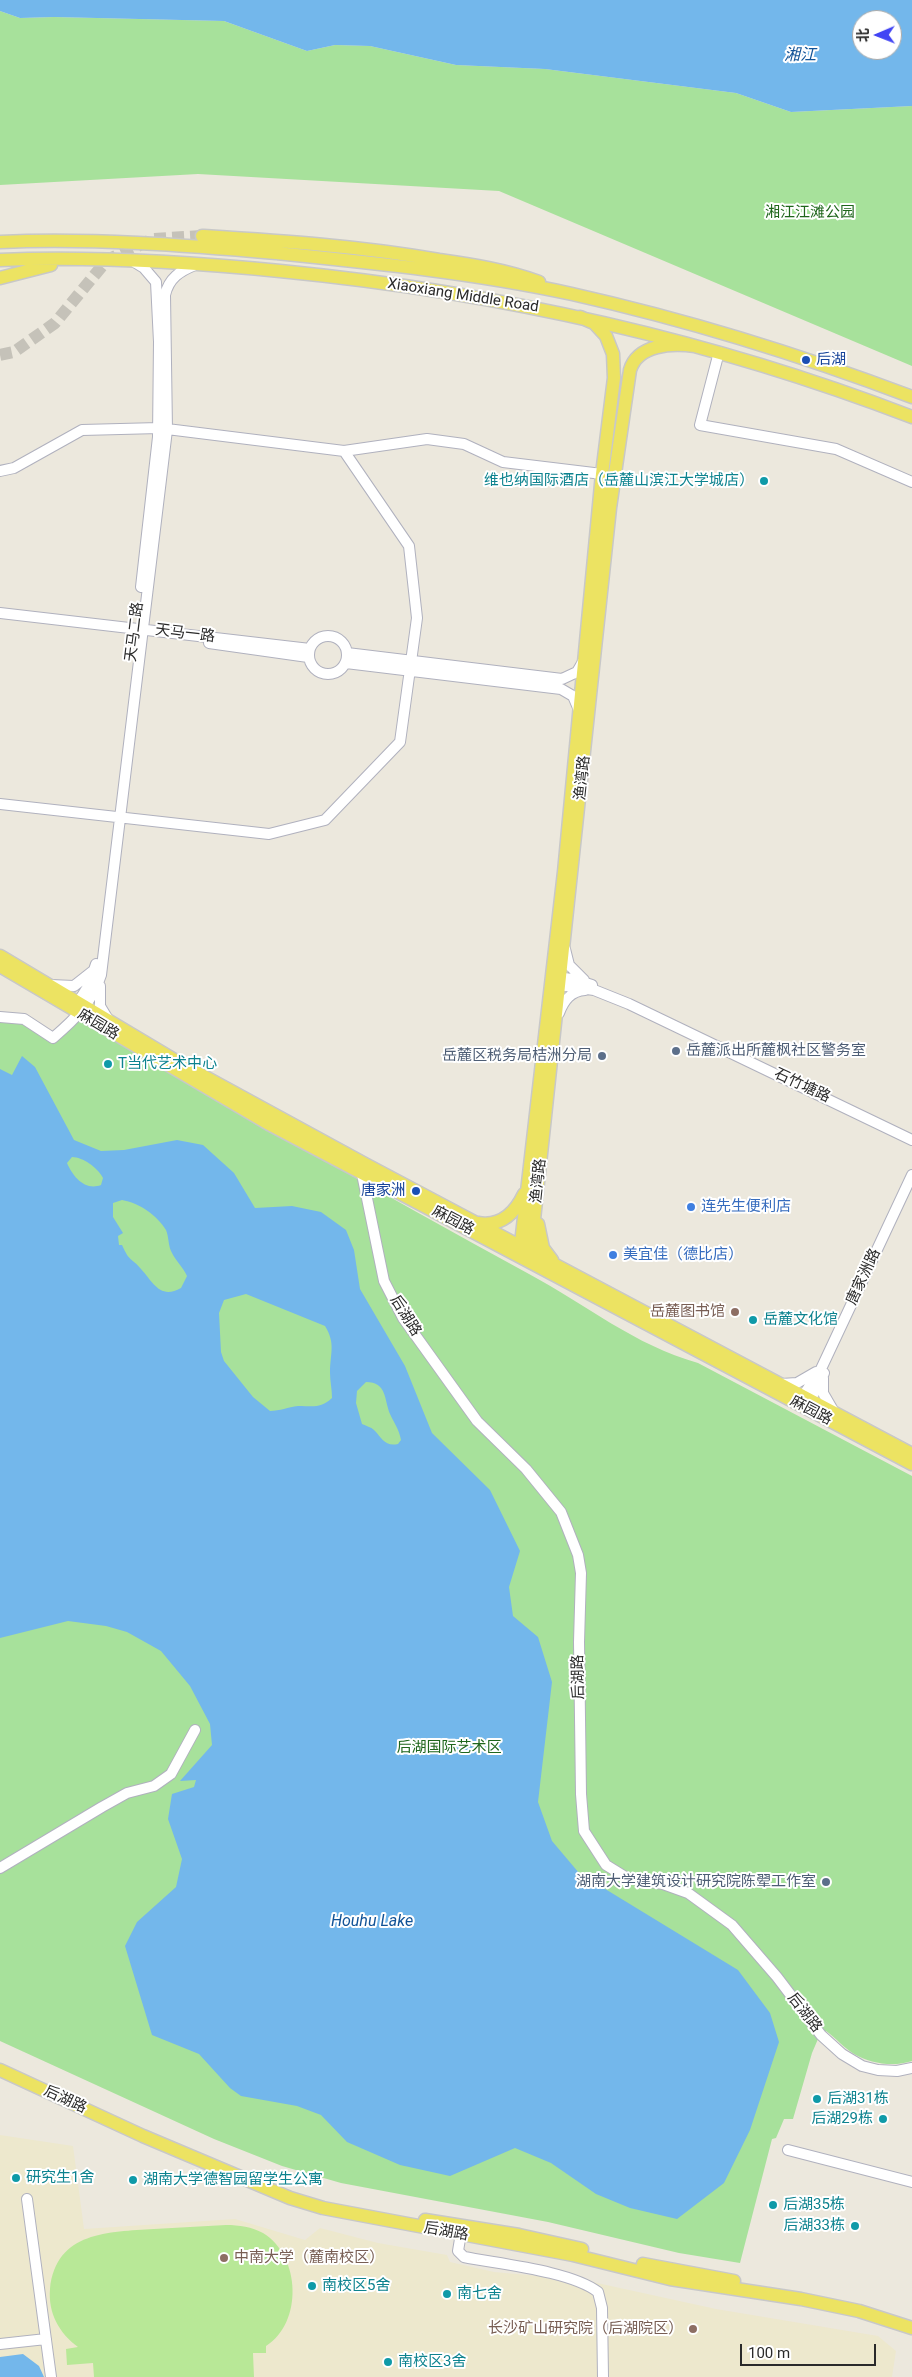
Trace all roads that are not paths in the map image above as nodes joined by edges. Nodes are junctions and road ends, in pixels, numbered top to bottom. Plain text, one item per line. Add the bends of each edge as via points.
1 (202, 236) tunnel mouth
2 (0, 242) edge
3 (74, 259) junction
4 (0, 260) edge
5 (130, 260) junction
6 (198, 264) junction
7 (0, 278) edge
8 (569, 294) junction
9 (580, 317) junction
10 (695, 346) junction
11 (719, 352) junction
12 (912, 397) edge
13 (912, 417) edge
14 (163, 429) junction
15 (344, 451) junction
16 (0, 471) edge
17 (602, 474) junction
18 (912, 482) edge
19 (0, 612) edge
20 (0, 618) edge
21 (139, 631) junction
22 (309, 653) junction
23 (585, 656) junction
24 (346, 658) junction
25 (411, 666) junction
26 (579, 713) junction
27 (0, 804) edge
28 (117, 818) junction
29 (565, 943) junction
30 (0, 956) edge
31 (0, 966) edge
32 (98, 970) junction
33 (556, 981) junction
34 (49, 985) junction
35 (594, 988) junction
36 (80, 1008) junction
37 (0, 1017) edge
38 (110, 1021) junction
39 (556, 1021) junction
40 (911, 1137) edge
41 (364, 1169) junction
42 (912, 1175) edge
43 (529, 1178) junction
44 (912, 1185) edge
45 (537, 1197) junction
46 (473, 1222) junction
47 (525, 1254) junction
48 (560, 1266) junction
49 (823, 1370) junction
50 (776, 1382) junction
51 (804, 1402) junction
52 (834, 1412) junction
53 (912, 1454) edge
54 (912, 1464) edge
55 (195, 1730) dead end
56 (0, 1868) edge
57 (0, 2062) edge
58 (912, 2068) edge
59 (0, 2070) edge
60 (788, 2150) dead end
61 (912, 2182) edge
62 (27, 2199) dead end
63 (461, 2230) junction
64 (912, 2320) edge
65 (912, 2328) edge
66 (46, 2339) junction
67 (0, 2344) edge
68 (51, 2377) edge
69 (603, 2377) edge

1 - 8 main road via 400,253 508,271
2 - 8 main road, Xiaoxiang Middle Road via 220,248 418,269
3 - 4 main road, Xiaoxiang Middle Road
3 - 5 main road, Xiaoxiang Middle Road
3 - 7 main road
5 - 6 main road, Xiaoxiang Middle Road
5 - 14 street, 天马二路 via 144,268 156,282
6 - 9 main road, Xiaoxiang Middle Road via 398,284
6 - 14 street via 178,272 167,286 165,295
8 - 12 main road, Xiaoxiang Middle Road via 728,334 838,369
9 - 10 main road, Xiaoxiang Middle Road
9 - 17 main road, 渔湾路 via 601,329 613,354 614,378
10 - 11 main road, Xiaoxiang Middle Road
10 - 29 main road, 渔湾路 via 673,344 652,349 637,357 630,370 610,508
11 - 13 main road, Xiaoxiang Middle Road via 802,376
11 - 18 street via 700,425 836,449
14 - 15 street
14 - 16 street via 82,430 14,468
14 - 21 street, 天马二路
15 - 17 street via 427,438 464,444 503,462
15 - 25 street via 409,546 417,618
17 - 23 main road, 渔湾路
19 - 21 street, 天马一路
20 - 21 street, 天马一路
21 - 22 street, 天马一路
21 - 28 street, 天马二路
22 - 24 street via 314,668 325,674 337,672
22 - 24 street via 316,640 328,636 340,640
23 - 25 street via 577,672 562,679
23 - 26 main road, 渔湾路
24 - 25 street
25 - 26 street via 561,689 573,696
25 - 28 street via 400,742 325,820 269,834
26 - 33 main road, 渔湾路
27 - 28 street
28 - 32 street, 天马二路
29 - 33 main road, 渔湾路
29 - 35 street via 569,965
30 - 34 main road, 麻园路
31 - 36 main road, 麻园路
32 - 34 street via 74,986
32 - 36 street via 96,989
32 - 38 street via 100,1006
33 - 35 street, 石竹塘路
33 - 39 main road, 渔湾路
33 - 43 main road, 渔湾路
34 - 36 main road, 麻园路
35 - 39 street via 578,990 568,997
35 - 40 street, 石竹塘路
36 - 37 street via 53,1038 24,1019
36 - 38 main road, 麻园路
36 - 41 main road, 麻园路 via 269,1124
38 - 41 main road, 麻园路
39 - 45 main road, 渔湾路
41 - 46 main road, 麻园路
41 - 47 main road, 麻园路
41 - 58 street, 后湖路 via 384,1281 403,1318 477,1421 526,1469 561,1512 578,1555 581,1573 579,1642 584,1831 606,1865 627,1878 663,1884 688,1893 732,1925 821,2035 842,2054 862,2066 878,2070
42 - 49 street, 唐家洲路
43 - 46 main road via 520,1203 508,1217 493,1223
43 - 47 main road, 渔湾路
44 - 49 street, 唐家洲路
45 - 47 main road, 渔湾路
45 - 48 main road via 540,1239 548,1255
46 - 47 main road, 麻园路
47 - 48 main road, 麻园路
47 - 51 main road, 麻园路
48 - 50 main road, 麻园路
49 - 50 street via 797,1383
49 - 51 street, 唐家洲路
49 - 52 street via 823,1392
50 - 51 main road, 麻园路
51 - 52 main road, 麻园路
51 - 54 main road, 麻园路
52 - 53 main road, 麻园路
55 - 56 street via 171,1774 154,1786 127,1793
57 - 63 main road, 后湖路 via 279,2186 366,2210
59 - 63 main road, 后湖路 via 143,2136 290,2198 368,2218
60 - 61 street
62 - 66 street
63 - 64 main road, 后湖路 via 562,2244 683,2272 854,2303
63 - 65 main road, 后湖路 via 670,2279 859,2311
63 - 69 street via 458,2251 464,2257 553,2275 598,2292 602,2308
66 - 67 street
66 - 68 street

